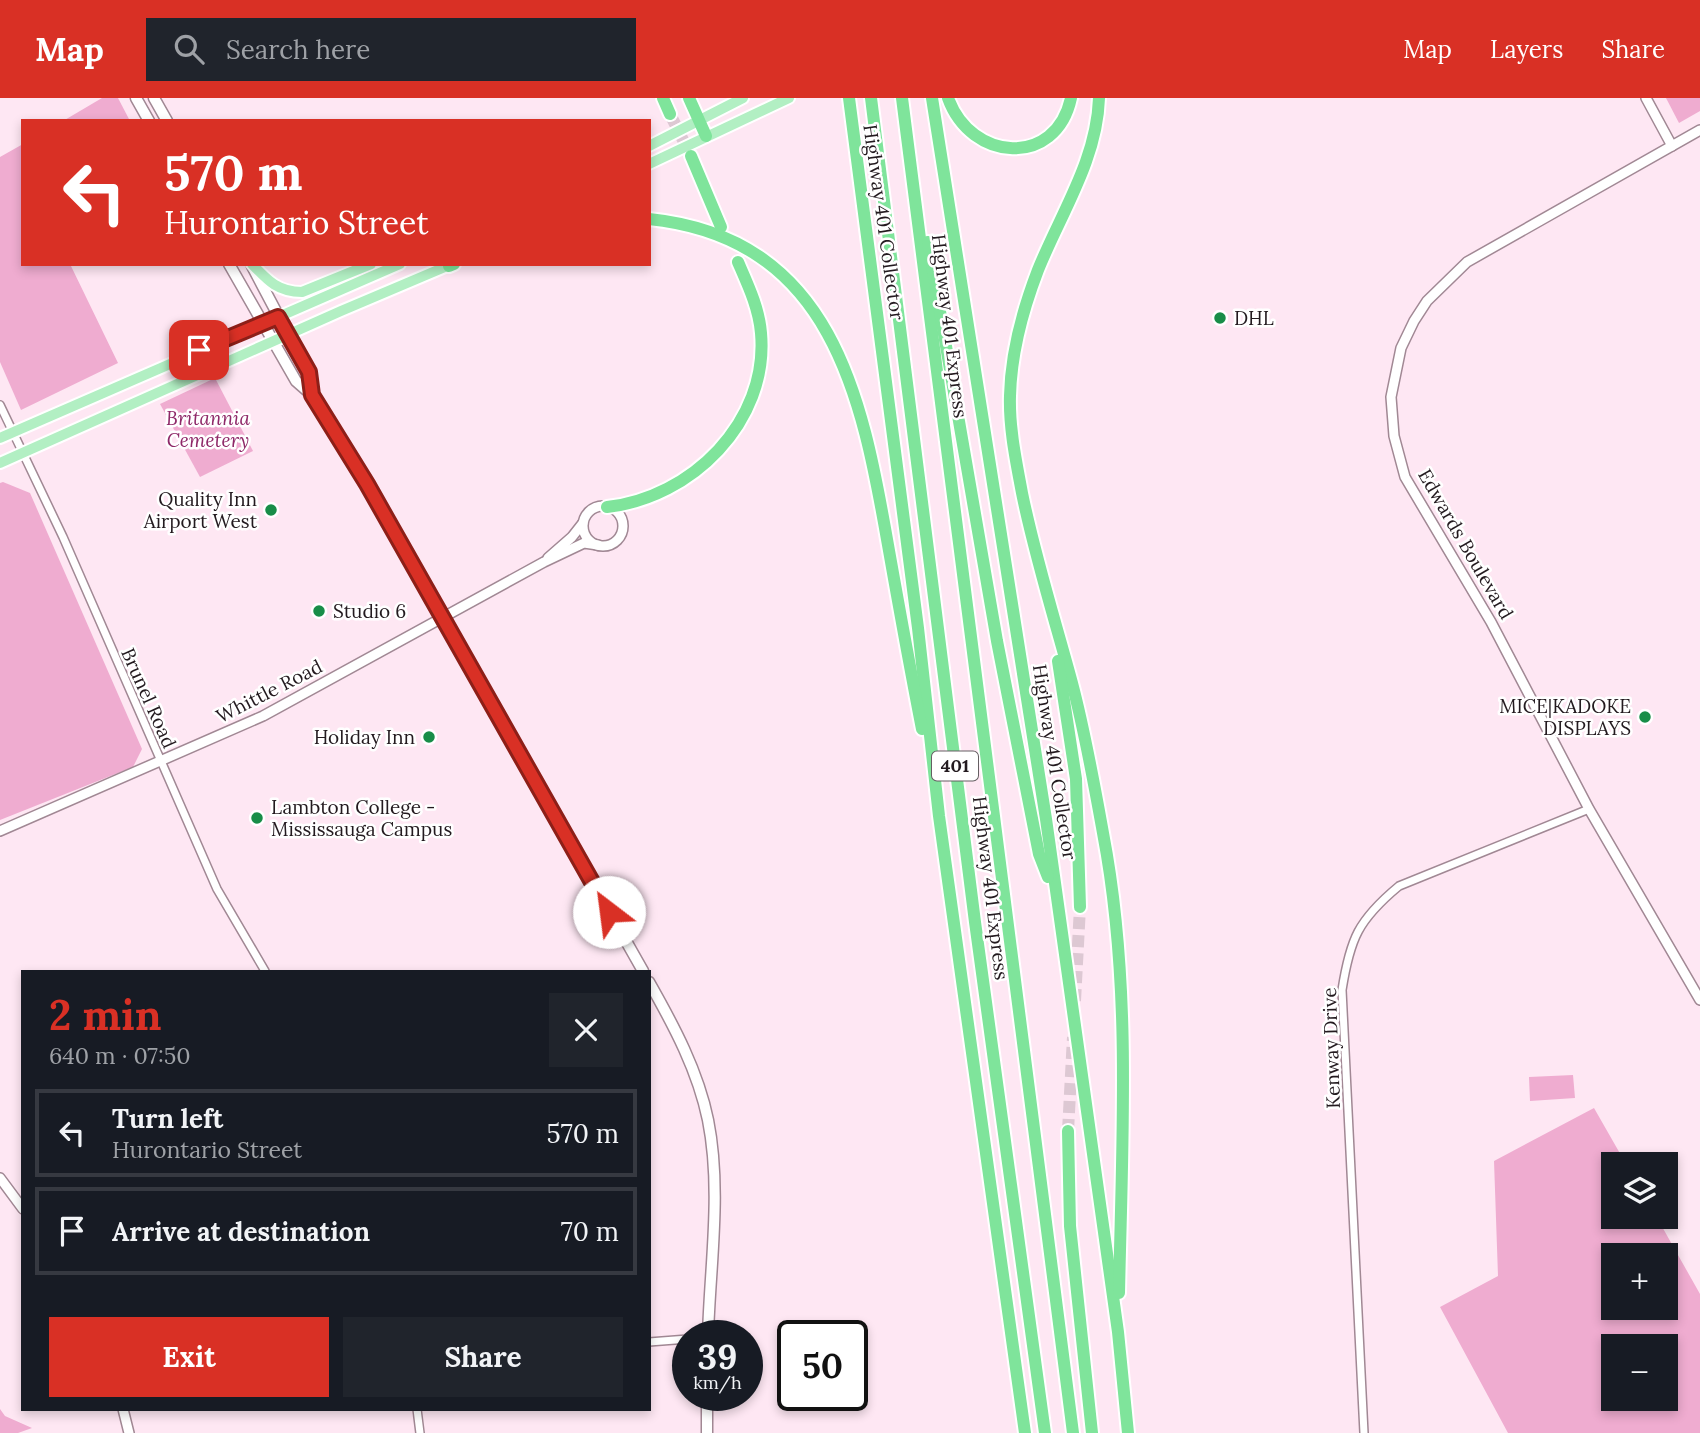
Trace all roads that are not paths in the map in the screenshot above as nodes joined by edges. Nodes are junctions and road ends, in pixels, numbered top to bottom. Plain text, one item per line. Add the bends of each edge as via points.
1 (136, 98) edge
2 (154, 98) edge
3 (663, 98) edge
4 (690, 98) edge
5 (743, 98) edge
6 (789, 98) edge
7 (840, 98) edge
8 (849, 98) edge
9 (871, 98) edge
10 (902, 98) edge
11 (932, 98) edge
12 (948, 98) edge
13 (1071, 98) edge
14 (1099, 98) edge
15 (1646, 98) edge
16 (904, 113) junction
17 (670, 114) tunnel mouth
18 (148, 119) edge
19 (166, 119) edge
20 (698, 120) junction
21 (852, 124) junction
22 (1700, 130) edge
23 (706, 136) junction
24 (651, 145) edge
25 (1672, 146) junction
26 (691, 156) tunnel mouth
27 (651, 163) edge
28 (651, 219) edge
29 (721, 227) dead end
30 (738, 262) dead end
31 (230, 266) edge
32 (253, 266) edge
33 (254, 266) edge
34 (367, 266) edge
35 (396, 266) edge
36 (449, 266) edge
37 (283, 325) junction
38 (268, 333) junction
39 (312, 395) junction
40 (0, 405) edge
41 (12, 433) junction
42 (0, 438) edge
43 (23, 454) junction
44 (0, 464) edge
45 (607, 507) junction
46 (583, 523) junction
47 (598, 545) junction
48 (544, 562) junction
49 (1050, 609) junction
50 (442, 619) junction
51 (161, 762) junction
52 (1589, 808) junction
53 (939, 816) junction
54 (0, 831) edge
55 (1055, 893) junction
56 (1080, 906) tunnel mouth
57 (264, 970) edge
58 (642, 970) edge
59 (651, 986) edge
60 (1700, 1000) edge
61 (1068, 1130) tunnel mouth
62 (0, 1178) edge
63 (21, 1206) edge
64 (709, 1320) edge
65 (1118, 1332) junction
66 (672, 1340) edge
67 (651, 1342) edge
68 (123, 1411) edge
69 (417, 1411) edge
70 (706, 1411) edge
71 (128, 1433) edge
72 (420, 1433) edge
73 (706, 1433) edge
74 (1023, 1433) edge
75 (1045, 1433) edge
76 (1073, 1433) edge
77 (1092, 1433) edge
78 (1128, 1433) edge
79 (1364, 1433) edge

1 - 18 main road
2 - 19 main road
3 - 17 highway
4 - 20 highway
5 - 20 main road
6 - 23 main road
7 - 21 highway
8 - 21 highway, Highway 401 Collector / 401
9 - 75 highway, Highway 401 Express / 401
10 - 16 highway, Highway 401 Express / 401
11 - 55 highway, Highway 401 Collector
12 - 13 highway via 972,136 1004,149 1045,138 1065,117
14 - 49 highway via 1091,151 1038,271 1020,326 1010,394 1015,456
15 - 25 street
16 - 55 highway via 997,641 1039,854
16 - 76 highway, Highway 401 Express / 401
20 - 23 highway
20 - 24 main road
21 - 53 highway, Highway 401 Collector / 401
22 - 25 street, Edwards Boulevard
23 - 27 main road
25 - 52 street, Edwards Boulevard via 1467,262 1427,301 1414,321 1401,348 1391,397 1394,436 1405,477 1491,622
26 - 29 highway
28 - 53 highway via 705,231 756,256 810,305 838,350 869,447
30 - 45 highway via 756,309 762,348 758,379 744,415 726,443 701,468 644,500
31 - 38 main road
32 - 37 main road
33 - 34 main road via 278,289 302,292
35 - 37 main road
36 - 37 main road
37 - 38 main road
37 - 38 main road
37 - 39 main road via 309,372
38 - 39 main road via 296,381
38 - 41 main road
38 - 43 main road
39 - 50 main road
40 - 41 street, Brunel Road
41 - 42 main road
41 - 43 street, Brunel Road
43 - 44 main road
43 - 51 street, Brunel Road
45 - 46 street via 593,509
45 - 47 street via 620,517 622,531 615,542
46 - 47 street via 585,536
46 - 48 street, Whittle Road
47 - 48 street, Whittle Road via 584,543
48 - 50 street, Whittle Road
49 - 56 highway via 1076,779
49 - 65 highway via 1073,686 1099,811 1115,924 1122,1028
50 - 51 street, Whittle Road via 304,695
50 - 58 main road
51 - 54 street, Whittle Road
51 - 57 street, Brunel Road via 217,890
52 - 60 street, Edwards Boulevard
52 - 79 street, Kenway Drive via 1399,886 1375,906 1349,947 1342,990
53 - 74 highway, Highway 401 Collector / 401
55 - 65 highway, Highway 401 Collector
59 - 64 main road via 687,1057 710,1132 714,1195
61 - 77 highway via 1070,1226
62 - 63 street
65 - 78 highway, Highway 401 Collector
66 - 67 street
68 - 71 street
69 - 72 street
70 - 73 main road

